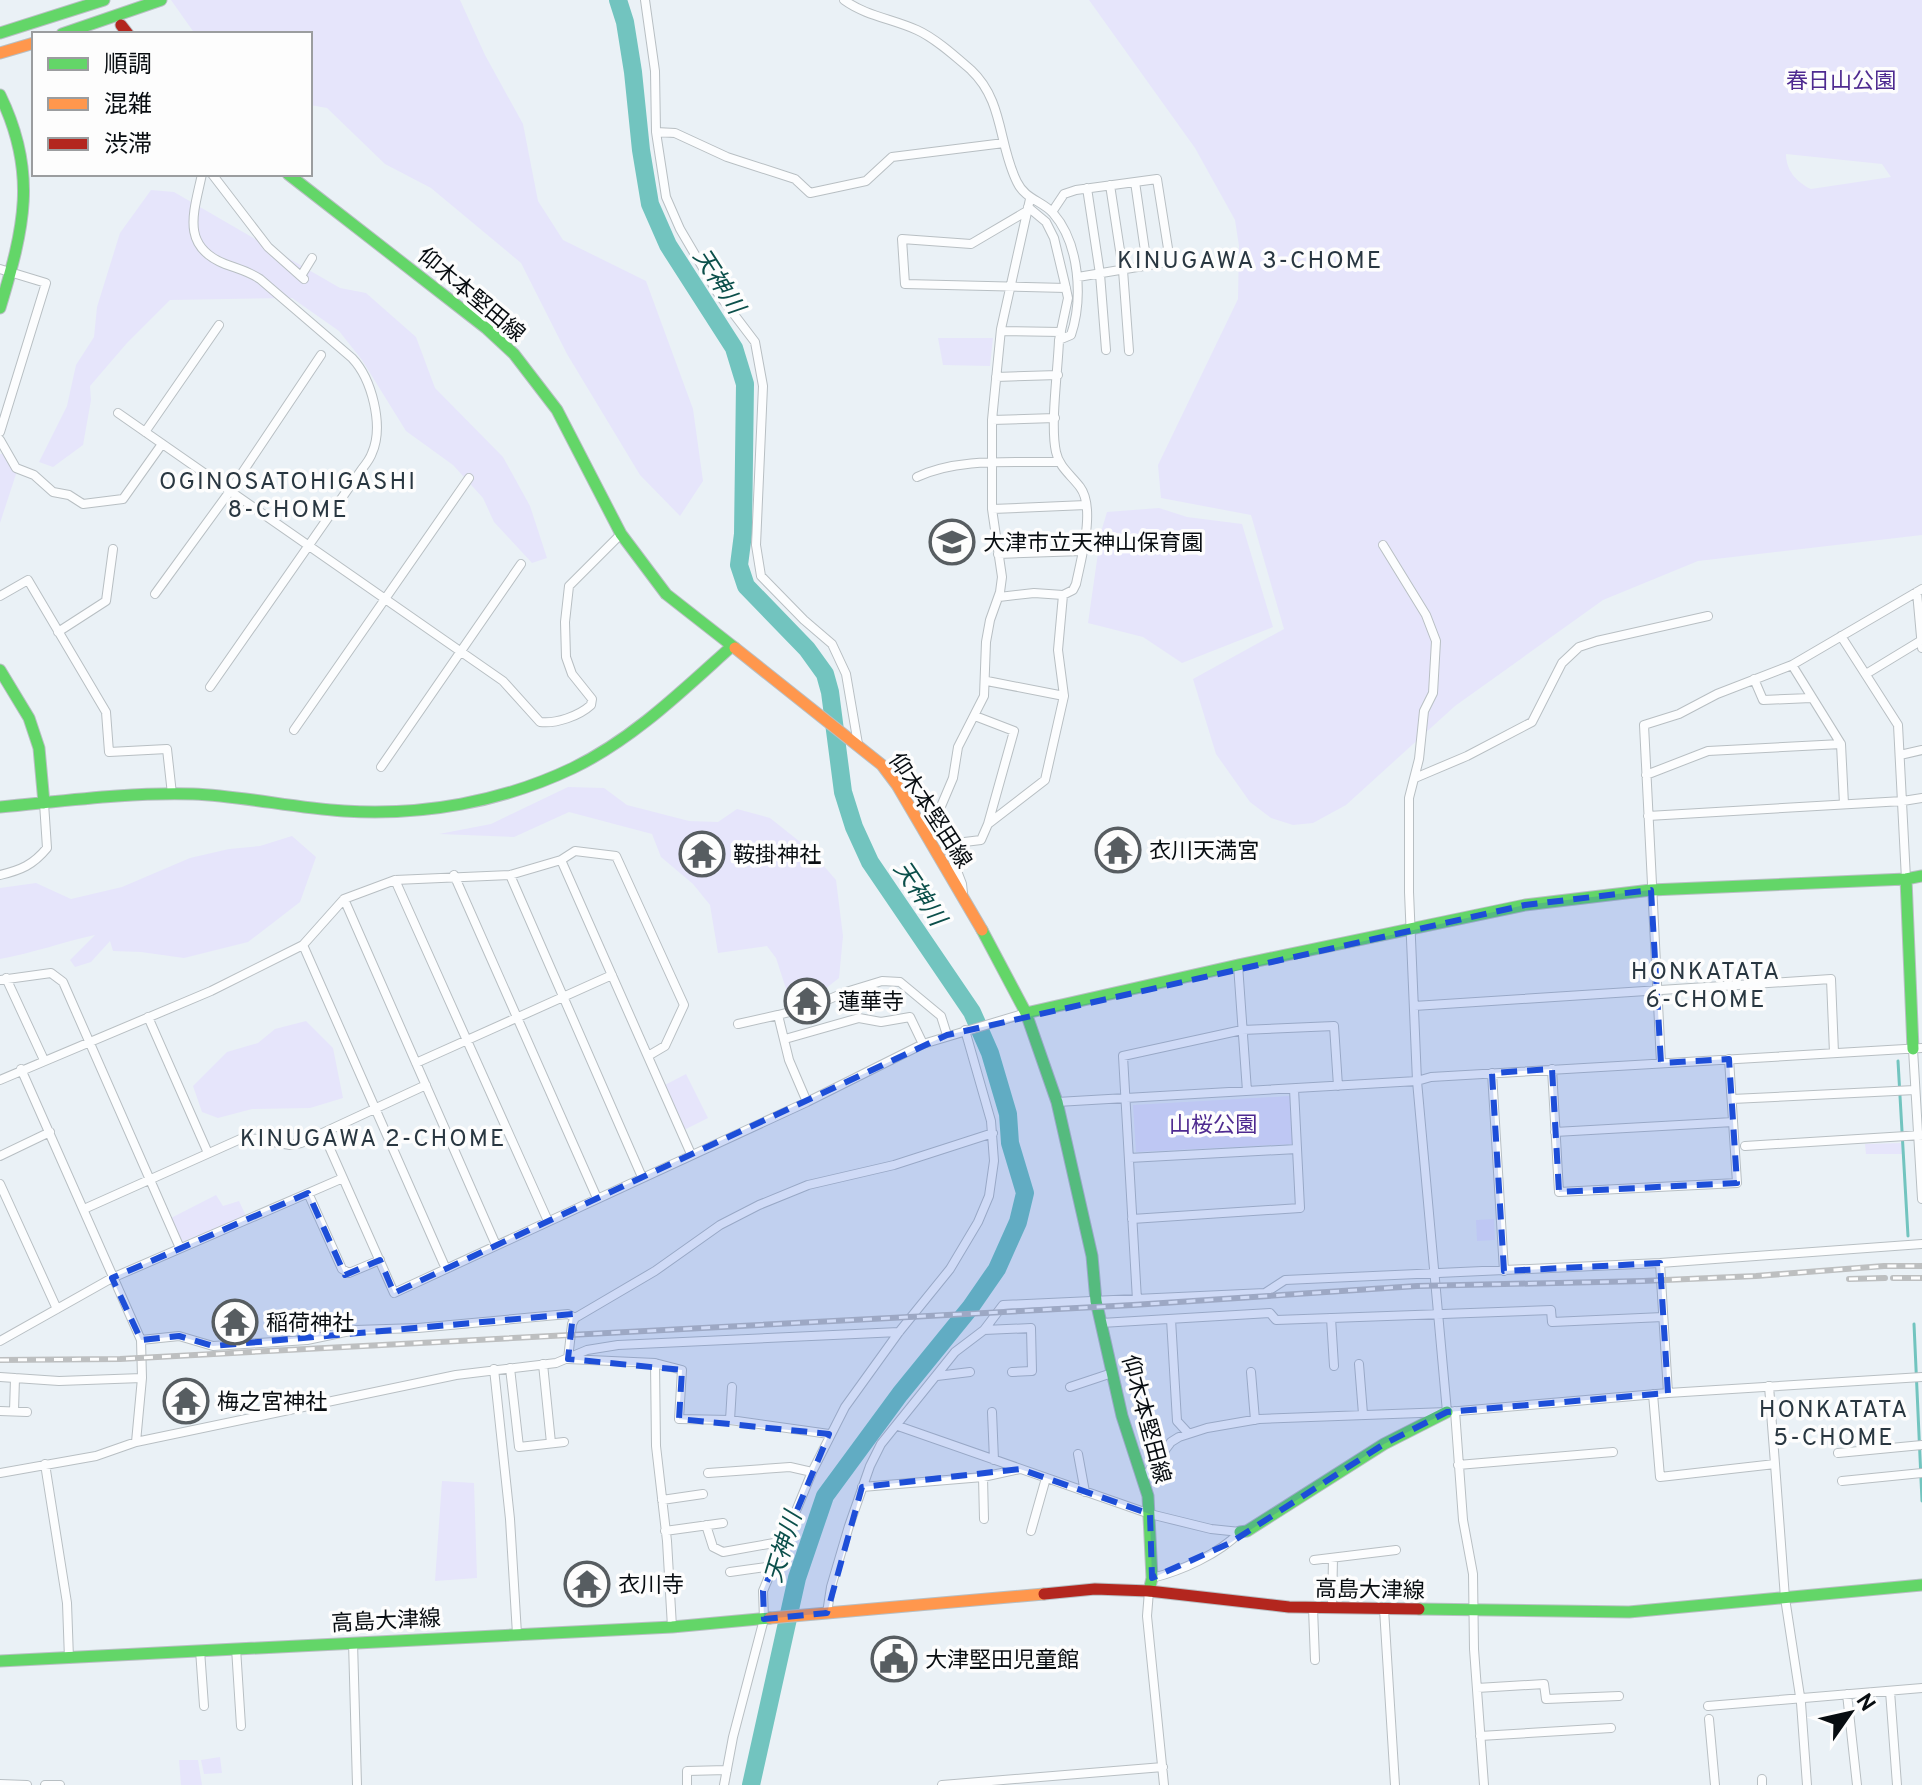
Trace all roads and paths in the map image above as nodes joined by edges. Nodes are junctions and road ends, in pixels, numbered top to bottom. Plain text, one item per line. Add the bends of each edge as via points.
1 (104, 0) edge
2 (161, 0) edge
3 (645, 0) edge
4 (844, 0) edge
5 (68, 32) edge
6 (0, 33) edge
7 (32, 44) edge
8 (0, 53) edge
9 (0, 95) edge
10 (656, 132) junction
11 (1004, 143) junction
12 (202, 176) edge
13 (214, 176) edge
14 (291, 176) edge
15 (1135, 182) junction
16 (1110, 185) junction
17 (1087, 188) junction
18 (1028, 206) junction
19 (1052, 212) junction
20 (312, 258) dead end
21 (1191, 258) dead end
22 (1170, 261) junction
23 (1147, 265) junction
24 (5, 270) edge
25 (1123, 270) junction
26 (1100, 274) junction
27 (1078, 277) junction
28 (1010, 288) junction
29 (1066, 288) junction
30 (0, 308) edge
31 (219, 325) dead end
32 (1001, 331) junction
33 (1060, 336) junction
34 (1106, 350) dead end
35 (1129, 351) dead end
36 (321, 355) dead end
37 (1058, 375) junction
38 (996, 377) junction
39 (118, 413) dead end
40 (1055, 418) junction
41 (992, 420) junction
42 (0, 432) edge
43 (145, 432) junction
44 (0, 440) edge
45 (162, 444) junction
46 (1059, 462) junction
47 (990, 463) junction
48 (917, 477) dead end
49 (469, 478) dead end
50 (230, 491) junction
51 (1086, 505) junction
52 (992, 509) junction
53 (621, 534) junction
54 (308, 544) junction
55 (1383, 545) dead end
56 (113, 549) dead end
57 (1083, 551) junction
58 (998, 554) junction
59 (521, 564) dead end
60 (1920, 591) edge
61 (155, 594) dead end
62 (1063, 595) junction
63 (0, 596) edge
64 (999, 597) junction
65 (385, 599) junction
66 (1708, 616) dead end
67 (58, 632) junction
68 (1841, 636) junction
69 (1922, 640) edge
70 (731, 647) junction
71 (1922, 648) edge
72 (462, 652) junction
73 (1792, 665) junction
74 (0, 670) edge
75 (1866, 674) junction
76 (1754, 679) junction
77 (987, 681) junction
78 (210, 687) dead end
79 (1064, 696) junction
80 (1811, 698) junction
81 (975, 716) junction
82 (294, 730) dead end
83 (858, 744) junction
84 (1841, 744) junction
85 (1922, 750) edge
86 (1900, 755) junction
87 (381, 767) dead end
88 (1646, 775) junction
89 (1415, 778) junction
90 (172, 794) junction
91 (1922, 798) edge
92 (1903, 801) junction
93 (44, 803) junction
94 (1844, 804) junction
95 (0, 807) edge
96 (1648, 816) junction
97 (988, 824) junction
98 (948, 844) junction
99 (561, 860) junction
100 (0, 875) edge
101 (454, 875) junction
102 (510, 875) junction
103 (1922, 876) edge
104 (1906, 879) junction
105 (395, 880) junction
106 (1651, 890) junction
107 (964, 897) junction
108 (344, 899) junction
109 (1411, 928) junction
110 (303, 945) junction
111 (1238, 965) junction
112 (612, 975) junction
113 (3, 979) edge
114 (1658, 990) junction
115 (563, 997) junction
116 (1414, 1006) junction
117 (1026, 1013) junction
118 (778, 1015) junction
119 (148, 1017) junction
120 (517, 1017) junction
121 (738, 1024) dead end
122 (965, 1030) junction
123 (1242, 1030) junction
124 (947, 1035) junction
125 (785, 1039) junction
126 (467, 1040) junction
127 (88, 1042) junction
128 (923, 1044) junction
129 (1917, 1048) edge
130 (1834, 1053) junction
131 (648, 1056) junction
132 (1729, 1059) junction
133 (44, 1060) junction
134 (416, 1063) junction
135 (1661, 1063) junction
136 (21, 1069) junction
137 (1552, 1069) junction
138 (1492, 1073) junction
139 (0, 1080) edge
140 (1417, 1081) junction
141 (426, 1085) junction
142 (1338, 1086) junction
143 (1294, 1089) junction
144 (1915, 1090) junction
145 (1247, 1091) junction
146 (1125, 1098) junction
147 (1732, 1099) junction
148 (807, 1102) junction
149 (1057, 1102) junction
150 (375, 1109) junction
151 (1733, 1122) junction
152 (50, 1132) junction
153 (1555, 1132) junction
154 (323, 1133) junction
155 (993, 1133) junction
156 (1920, 1136) edge
157 (1745, 1146) dead end
158 (1297, 1149) junction
159 (208, 1153) junction
160 (691, 1154) junction
161 (0, 1156) edge
162 (1129, 1158) junction
163 (642, 1177) junction
164 (343, 1178) junction
165 (149, 1180) junction
166 (0, 1184) edge
167 (1922, 1191) edge
168 (308, 1193) junction
169 (597, 1198) junction
170 (1922, 1199) edge
171 (84, 1209) junction
172 (1132, 1219) junction
173 (548, 1221) junction
174 (1922, 1244) edge
175 (496, 1245) junction
176 (180, 1248) junction
177 (380, 1260) junction
178 (1660, 1263) junction
179 (446, 1269) junction
180 (1504, 1271) junction
181 (1436, 1275) junction
182 (112, 1278) junction
183 (1137, 1300) junction
184 (1096, 1301) junction
185 (57, 1309) junction
186 (1439, 1314) junction
187 (1663, 1317) junction
188 (575, 1318) junction
189 (1331, 1318) junction
190 (1171, 1319) junction
191 (1101, 1323) junction
192 (984, 1330) junction
193 (899, 1332) junction
194 (141, 1340) junction
195 (0, 1341) edge
196 (568, 1359) junction
197 (655, 1363) junction
198 (543, 1364) junction
199 (1359, 1364) dead end
200 (1334, 1366) dead end
201 (510, 1368) junction
202 (494, 1369) junction
203 (970, 1372) dead end
204 (1012, 1372) dead end
205 (1251, 1372) dead end
206 (1112, 1373) junction
207 (937, 1376) junction
208 (0, 1377) edge
209 (1918, 1377) edge
210 (15, 1378) junction
211 (142, 1378) junction
212 (1769, 1386) junction
213 (732, 1387) dead end
214 (1070, 1387) dead end
215 (1668, 1393) junction
216 (1653, 1394) junction
217 (0, 1411) edge
218 (14, 1411) junction
219 (1451, 1411) junction
220 (27, 1412) dead end
221 (992, 1412) dead end
222 (1363, 1414) junction
223 (730, 1420) junction
224 (1255, 1420) junction
225 (898, 1426) junction
226 (1188, 1433) junction
227 (829, 1434) junction
228 (136, 1442) junction
229 (564, 1442) dead end
230 (551, 1443) junction
231 (1918, 1445) edge
232 (1613, 1452) dead end
233 (1838, 1453) dead end
234 (1078, 1454) dead end
235 (994, 1460) junction
236 (45, 1464) junction
237 (1775, 1464) junction
238 (1458, 1465) junction
239 (1020, 1469) junction
240 (812, 1472) junction
241 (0, 1473) edge
242 (708, 1473) dead end
243 (1918, 1474) edge
244 (983, 1477) junction
245 (1046, 1478) junction
246 (1144, 1478) junction
247 (1842, 1481) dead end
248 (862, 1487) junction
249 (1085, 1492) junction
250 (703, 1494) dead end
251 (662, 1500) junction
252 (1150, 1514) junction
253 (984, 1519) dead end
254 (723, 1523) dead end
255 (706, 1525) junction
256 (665, 1531) junction
257 (1031, 1531) dead end
258 (1240, 1532) junction
259 (785, 1541) junction
260 (1396, 1550) dead end
261 (1333, 1558) junction
262 (1314, 1560) dead end
263 (773, 1566) junction
264 (730, 1572) dead end
265 (1152, 1578) junction
266 (1922, 1585) edge
267 (1149, 1591) junction
268 (1785, 1598) junction
269 (1313, 1608) junction
270 (1332, 1608) junction
271 (1384, 1609) junction
272 (1473, 1611) junction
273 (822, 1613) junction
274 (768, 1619) junction
275 (672, 1627) junction
276 (517, 1634) junction
277 (353, 1642) junction
278 (236, 1648) junction
279 (200, 1650) junction
280 (69, 1659) junction
281 (1315, 1660) dead end
282 (0, 1661) edge
283 (1477, 1688) junction
284 (1922, 1688) edge
285 (1890, 1691) junction
286 (1847, 1694) junction
287 (1619, 1696) dead end
288 (1800, 1698) junction
289 (204, 1706) dead end
290 (1708, 1706) dead end
291 (1709, 1719) dead end
292 (241, 1726) dead end
293 (1611, 1728) dead end
294 (1480, 1736) junction
295 (1163, 1767) junction
296 (727, 1770) junction
297 (0, 1784) edge
298 (27, 1785) edge
299 (45, 1785) edge
300 (60, 1785) edge
301 (357, 1785) edge
302 (687, 1785) edge
303 (724, 1785) edge
304 (942, 1785) edge
305 (1164, 1785) edge
306 (1395, 1785) edge
307 (1484, 1785) edge
308 (1715, 1785) edge
309 (1807, 1785) edge
310 (1857, 1785) edge
311 (1897, 1785) edge

1 - 6 main road
2 - 5 main road
3 - 10 street via 655,71
4 - 11 street via 920,31 972,71 991,95
7 - 8 main road
9 - 24 main road via 17,134 24,180 24,224
10 - 11 street via 675,133 795,179 810,193 866,181 892,157
10 - 83 street via 666,197 680,229 717,292 755,342 760,362 756,545 761,576 832,644 846,674
11 - 18 street
12 - 54 street via 193,233 199,247 260,279 352,358 367,382 376,424 374,451
13 - 20 street via 268,247 303,278
14 - 53 main road, 仰木本堅田線 via 514,354 557,410
15 - 16 street
15 - 22 street via 1157,179
15 - 23 street
16 - 17 street
16 - 25 street
17 - 19 street via 1064,194
17 - 26 street
18 - 19 street
18 - 28 street
18 - 28 street via 971,244 902,239 905,284
18 - 29 street via 1054,238
19 - 27 street
21 - 22 street
22 - 23 street
23 - 25 street
24 - 30 main road
24 - 42 street via 46,283
25 - 26 street
25 - 35 street
26 - 27 street
26 - 34 street
27 - 33 street via 1077,317 1071,335
28 - 29 street
28 - 32 street
29 - 33 street
31 - 43 street
32 - 33 street
32 - 38 street
33 - 37 street
36 - 50 street
37 - 38 street
37 - 40 street
38 - 41 street
39 - 43 street
40 - 41 street
40 - 46 street
41 - 47 street
43 - 45 street
44 - 45 street via 16,468 83,504 123,499
45 - 50 street
46 - 47 street
46 - 51 street via 1082,489
47 - 48 street via 935,468
47 - 52 street
49 - 65 street
50 - 54 street
50 - 61 street
51 - 52 street
51 - 57 street
52 - 58 street
53 - 70 main road, 仰木本堅田線 via 666,594
53 - 72 street via 569,586 566,657 592,699 585,710 540,722 503,681
54 - 65 street
54 - 78 street
55 - 89 street via 1436,641 1433,693 1424,711
56 - 67 street via 106,601
57 - 58 street
57 - 62 street via 1076,584
58 - 64 street
59 - 72 street
60 - 68 street
60 - 69 street
62 - 64 street
62 - 79 street via 1058,650
63 - 67 street via 28,580
64 - 77 street via 986,642
65 - 72 street
65 - 82 street
66 - 89 street via 1579,647 1562,663 1532,722
67 - 90 street via 106,712 109,752 167,749
68 - 73 street
68 - 75 street
69 - 71 street
69 - 75 street
70 - 83 main road, 仰木本堅田線
70 - 90 main road via 605,750 562,773 472,804 420,811 345,811
72 - 87 street
73 - 76 street
73 - 80 street
74 - 93 main road via 29,718 39,748
75 - 86 street via 1898,725
76 - 80 street via 1763,700
76 - 88 street via 1644,725
77 - 79 street
77 - 81 street
79 - 97 street via 1045,780
80 - 84 street
81 - 97 street via 1014,731
81 - 98 street via 958,747 953,778 939,811
83 - 107 main road, 仰木本堅田線 via 897,785
84 - 88 street via 1708,751
84 - 94 street
85 - 86 street
86 - 92 street
88 - 96 street
89 - 109 street via 1409,798
90 - 93 main road
91 - 92 street
92 - 94 street
92 - 104 street
93 - 95 main road
93 - 100 street via 47,848 36,862
94 - 96 street
96 - 106 street
97 - 98 street via 981,840
98 - 107 street
99 - 102 street
99 - 112 street
99 - 131 street via 575,851 616,856 684,1005 665,1046
101 - 102 street
101 - 105 street
101 - 120 street
102 - 115 street
103 - 104 main road
104 - 106 main road
104 - 129 main road
105 - 108 street
105 - 126 street
106 - 109 main road via 1525,905
106 - 114 street
107 - 117 main road, 仰木本堅田線
108 - 110 street
108 - 134 street
109 - 111 main road
109 - 116 street
110 - 119 street
110 - 150 street
111 - 117 main road
111 - 123 street
112 - 115 street
112 - 131 street
113 - 127 street via 51,973 63,982
113 - 133 street
114 - 116 street
114 - 130 street via 1831,979
114 - 135 street
115 - 120 street
115 - 163 street
116 - 140 street
117 - 122 street
117 - 149 main road, 仰木本堅田線
118 - 121 street
118 - 124 street via 882,981 900,982 941,1016
118 - 125 street
119 - 127 street
119 - 159 street
120 - 126 street
120 - 169 street
122 - 124 street
122 - 155 street
123 - 142 street via 1334,1026
123 - 145 street
123 - 146 street via 1123,1056
124 - 128 street
125 - 128 street via 859,1018 881,1022 910,1017
125 - 148 street
126 - 134 street
126 - 173 street
127 - 133 street
127 - 165 street
128 - 148 street
129 - 130 street
129 - 144 street
130 - 132 street
131 - 160 street
132 - 135 street
132 - 147 street
133 - 136 street
134 - 141 street
135 - 137 street
136 - 139 street
136 - 152 street
137 - 138 street
137 - 153 street
138 - 140 street
138 - 180 street
140 - 142 street
140 - 181 street
141 - 150 street
141 - 175 street
142 - 143 street
143 - 145 street
143 - 158 street
144 - 147 street
144 - 156 street
145 - 146 street
146 - 149 street
146 - 162 street
147 - 151 street
148 - 160 street
149 - 184 main road, 仰木本堅田線 via 1092,1256
150 - 154 street
150 - 179 street
151 - 153 street
151 - 153 street via 1737,1183 1559,1192
152 - 161 street
152 - 171 street
154 - 159 street via 290,1145 245,1137
154 - 164 street
155 - 188 street via 894,1165 808,1185 759,1205
155 - 193 street via 993,1177 978,1222 950,1269
156 - 157 street
156 - 167 street
158 - 162 street
158 - 172 street via 1300,1208
159 - 165 street
160 - 163 street
162 - 172 street
163 - 169 street
164 - 168 street
164 - 177 street
165 - 171 street
165 - 176 street
166 - 185 street
167 - 170 street
168 - 176 street
168 - 177 street via 342,1269 349,1273
169 - 173 street
171 - 182 street
172 - 183 street
173 - 175 street
174 - 178 street
175 - 179 street
176 - 182 street
177 - 179 street via 394,1293
178 - 180 street
178 - 187 street
180 - 181 street
181 - 183 street via 1285,1280 1265,1293
181 - 186 street
182 - 185 street
182 - 194 street
183 - 184 street
184 - 191 main road, 仰木本堅田線
184 - 192 street via 1003,1305
185 - 195 street
186 - 187 street via 1551,1310 1552,1322
186 - 189 street
186 - 219 street
187 - 215 street
188 - 194 street via 514,1317 213,1346 179,1336
188 - 196 street
189 - 190 street via 1276,1320 1270,1313
189 - 200 street
190 - 191 street
190 - 226 street via 1177,1421
191 - 206 main road, 仰木本堅田線
192 - 204 street via 1031,1328 1032,1371
192 - 207 street via 955,1352
193 - 196 street via 618,1345
193 - 227 street
194 - 211 street
196 - 197 street
196 - 198 street
197 - 223 street via 682,1370 679,1419
197 - 251 street
198 - 201 street
198 - 230 street
199 - 222 street
201 - 202 street
201 - 230 street via 519,1447
202 - 228 street
202 - 276 street
203 - 207 street
205 - 224 street
206 - 214 street
206 - 246 main road, 仰木本堅田線
207 - 225 street
208 - 210 street
209 - 212 street
210 - 211 street
210 - 218 street
211 - 228 street
212 - 215 street
212 - 237 street
213 - 223 street
215 - 216 street
216 - 219 street
216 - 237 street via 1660,1477
217 - 218 street
218 - 220 street
219 - 222 street
219 - 238 street
219 - 258 main road via 1384,1444
221 - 235 street
222 - 224 street
223 - 227 street
224 - 226 street
225 - 235 street
225 - 248 street via 881,1444
226 - 246 street via 1171,1442
227 - 240 street
228 - 236 street via 96,1456
229 - 230 street
231 - 233 street
232 - 238 street
234 - 249 street
235 - 239 street
236 - 241 street
236 - 280 street via 67,1603
237 - 268 street
238 - 272 street
239 - 244 street
239 - 245 street
240 - 242 street via 790,1467
240 - 259 street
243 - 247 street
244 - 248 street
244 - 253 street
245 - 249 street
245 - 257 street
246 - 252 main road, 仰木本堅田線
248 - 273 street
249 - 252 street
250 - 251 street
251 - 256 street
252 - 258 street
252 - 265 main road, 仰木本堅田線
254 - 255 street
255 - 256 street
255 - 259 street via 713,1547 723,1552
256 - 275 street
258 - 265 street via 1230,1543
259 - 263 street
260 - 261 street
261 - 262 street
261 - 270 street
263 - 264 street
263 - 274 street via 763,1591
265 - 267 main road, 仰木本堅田線
266 - 268 main road, 高島大津線
267 - 269 main road, 高島大津線
267 - 273 main road, 高島大津線 via 1095,1589
267 - 295 street
268 - 272 main road, 高島大津線 via 1629,1612
268 - 288 street
269 - 270 main road, 高島大津線
269 - 281 street
270 - 271 main road, 高島大津線
271 - 272 main road, 高島大津線
271 - 306 street
272 - 283 street
273 - 274 main road
274 - 275 main road, 高島大津線
274 - 296 street
275 - 276 main road, 高島大津線
276 - 277 main road, 高島大津線
277 - 278 main road, 高島大津線
277 - 301 street
278 - 279 main road, 高島大津線
278 - 292 street
279 - 280 main road, 高島大津線
279 - 289 street
280 - 282 main road, 高島大津線
283 - 287 street via 1544,1684 1546,1699
283 - 294 street
284 - 285 street
285 - 286 street
285 - 311 street
286 - 288 street
286 - 310 street
288 - 290 street
288 - 309 street
291 - 308 street
293 - 294 street
294 - 307 street
295 - 304 street
295 - 305 street
296 - 302 street via 687,1771
296 - 303 street
297 - 298 street
299 - 300 street

